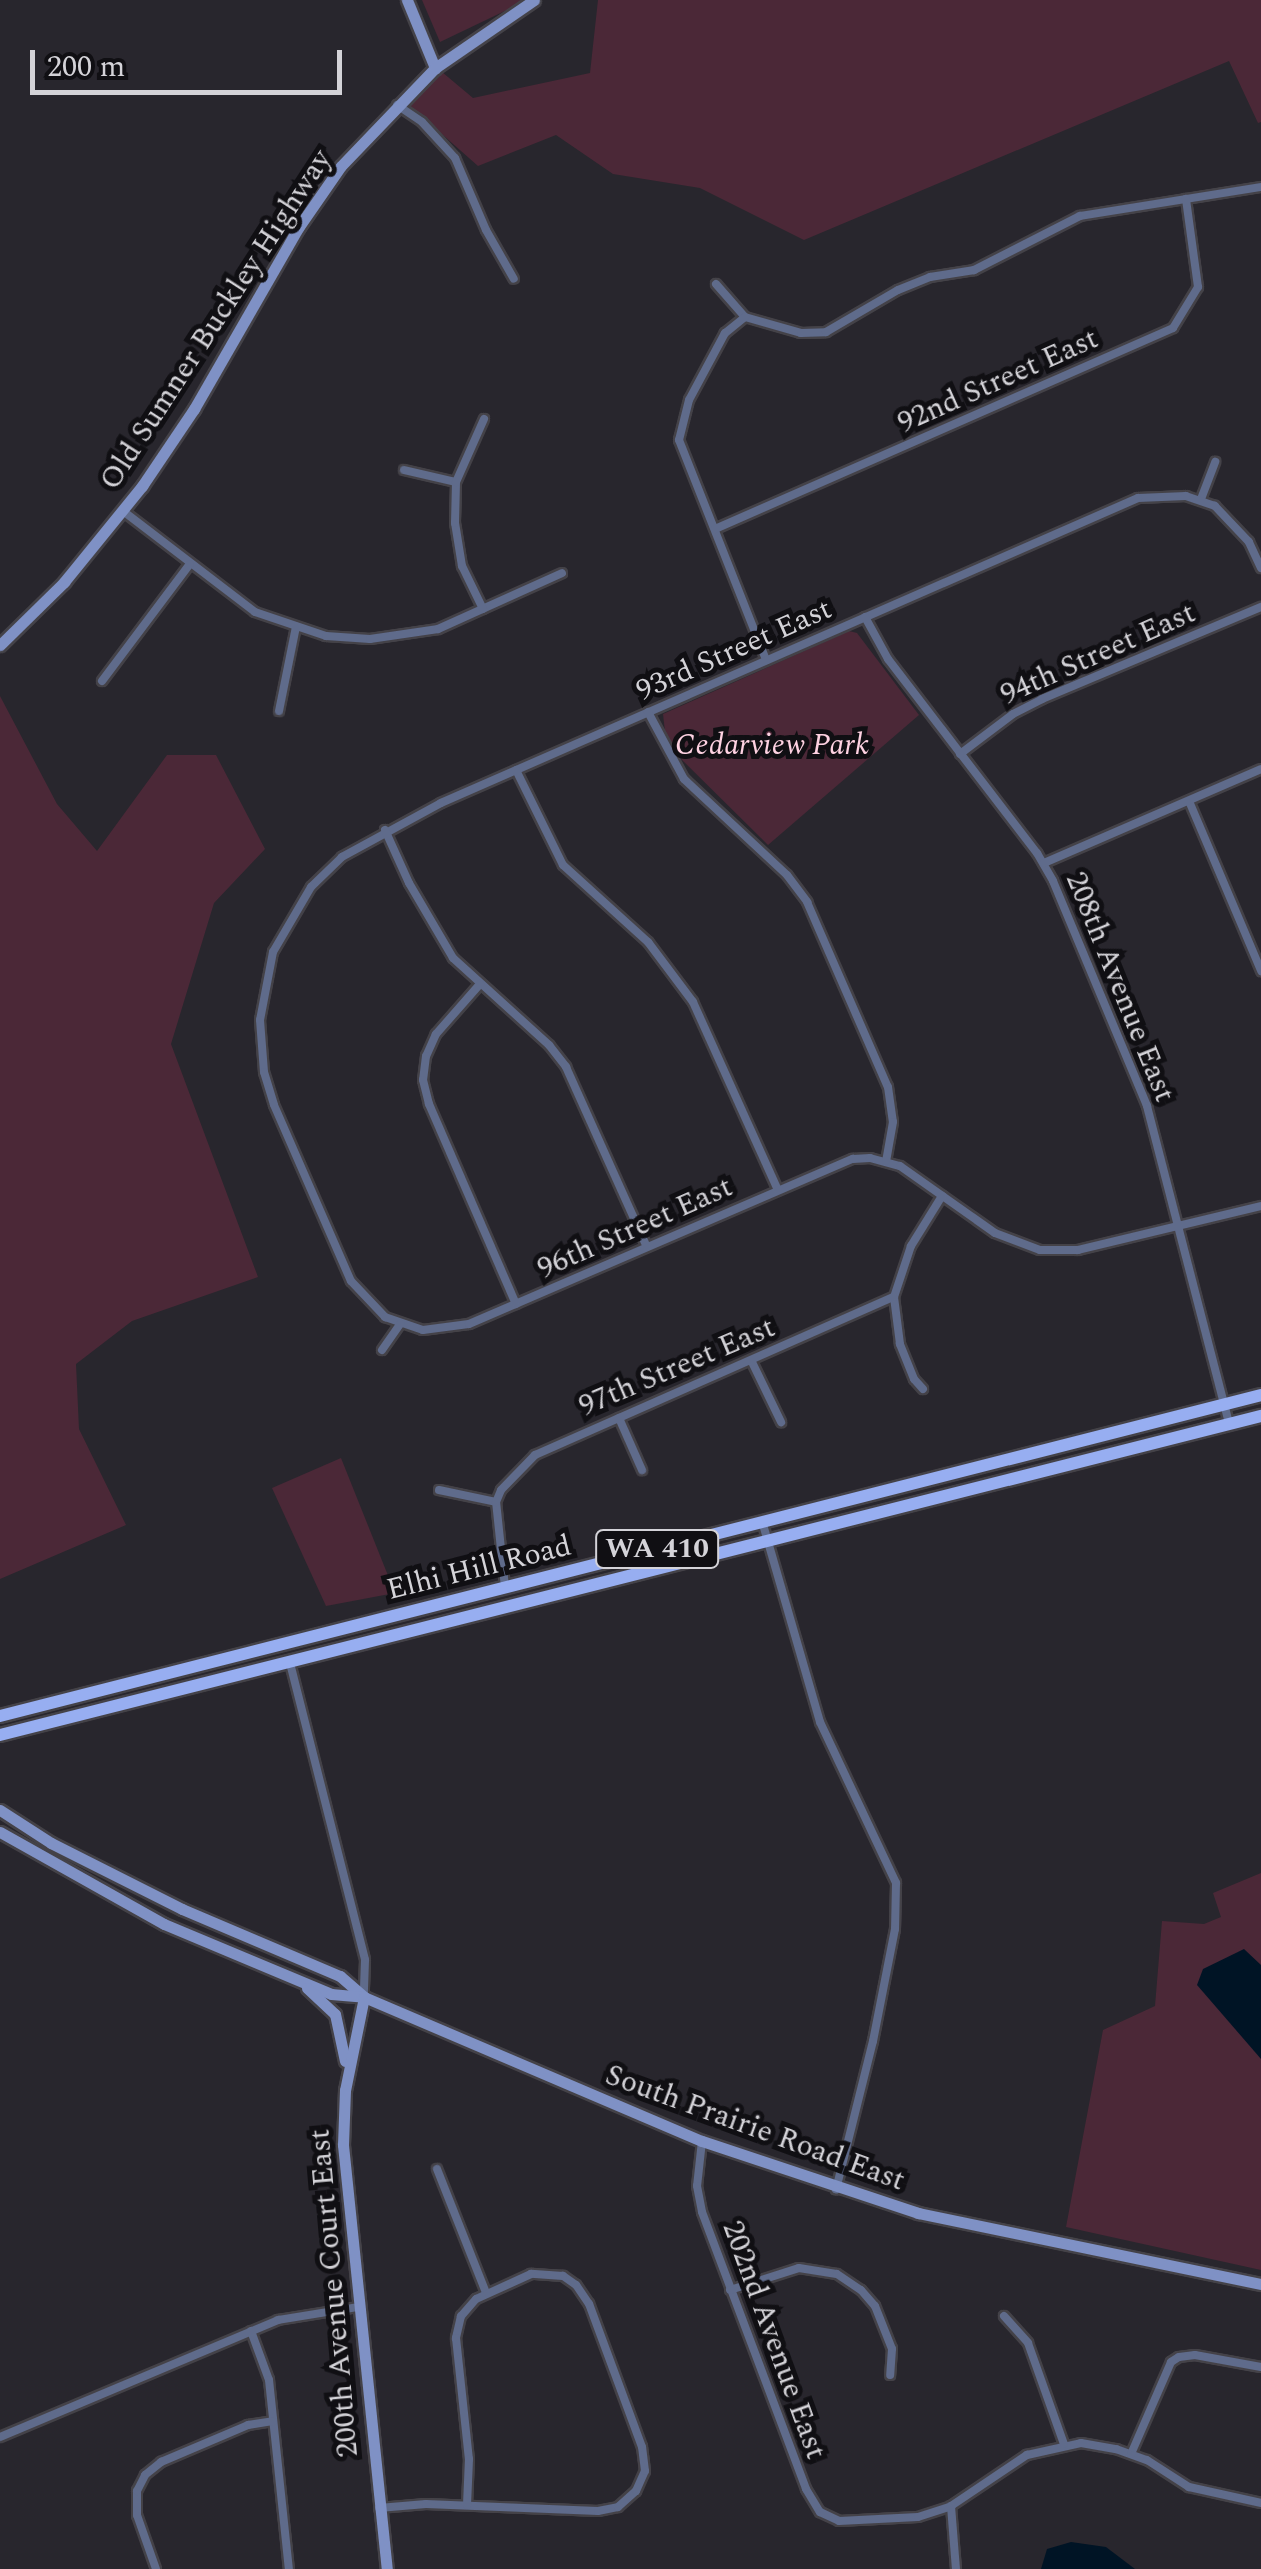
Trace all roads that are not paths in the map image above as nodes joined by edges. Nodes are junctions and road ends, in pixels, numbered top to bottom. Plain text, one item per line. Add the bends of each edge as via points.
1 (408, 0) edge
2 (534, 0) edge
3 (435, 68) junction
4 (397, 105) junction
5 (1261, 187) edge
6 (1186, 199) junction
7 (514, 278) dead end
8 (716, 284) dead end
9 (745, 317) junction
10 (484, 419) dead end
11 (1215, 462) dead end
12 (404, 470) dead end
13 (456, 482) junction
14 (1201, 499) junction
15 (123, 511) junction
16 (715, 529) junction
17 (190, 564) junction
18 (1261, 568) edge
19 (562, 573) dead end
20 (1261, 607) edge
21 (483, 610) junction
22 (866, 617) junction
23 (296, 627) junction
24 (0, 644) edge
25 (766, 660) junction
26 (102, 682) dead end
27 (278, 711) dead end
28 (648, 712) junction
29 (960, 754) junction
30 (1261, 769) edge
31 (516, 770) junction
32 (1189, 801) junction
33 (385, 830) junction
34 (1044, 863) junction
35 (1261, 972) edge
36 (480, 984) junction
37 (886, 1160) junction
38 (778, 1190) junction
39 (942, 1196) junction
40 (1261, 1206) edge
41 (1178, 1226) junction
42 (647, 1247) junction
43 (894, 1297) junction
44 (516, 1304) junction
45 (400, 1324) junction
46 (382, 1350) dead end
47 (752, 1362) junction
48 (923, 1389) dead end
49 (1261, 1395) edge
50 (1224, 1404) junction
51 (1261, 1416) edge
52 (619, 1418) junction
53 (781, 1422) dead end
54 (1229, 1424) junction
55 (642, 1470) dead end
56 (439, 1490) dead end
57 (496, 1502) junction
58 (762, 1521) junction
59 (768, 1542) junction
60 (505, 1588) junction
61 (290, 1663) junction
62 (0, 1716) edge
63 (61, 1720) junction
64 (0, 1735) edge
65 (0, 1743) edge
66 (0, 1810) edge
67 (0, 1832) edge
68 (300, 1982) junction
69 (364, 1997) junction
70 (348, 2073) junction
71 (702, 2141) junction
72 (436, 2169) dead end
73 (836, 2189) junction
74 (1261, 2284) edge
75 (730, 2290) junction
76 (486, 2293) junction
77 (358, 2307) junction
78 (1004, 2316) dead end
79 (251, 2331) junction
80 (1261, 2367) edge
81 (890, 2375) dead end
82 (274, 2421) junction
83 (0, 2437) edge
84 (1064, 2444) junction
85 (1131, 2454) junction
86 (1261, 2502) edge
87 (467, 2505) junction
88 (951, 2506) junction
89 (379, 2508) junction
90 (156, 2569) edge
91 (290, 2569) edge
92 (387, 2569) edge
93 (956, 2569) edge

1 - 3 main road
2 - 3 main road, Old Sumner Buckley Highway
3 - 4 main road, Old Sumner Buckley Highway
4 - 7 street via 454,158
4 - 15 main road, Old Sumner Buckley Highway via 312,206 194,408
5 - 6 street
6 - 9 street via 1066,220 1008,256 918,281 826,332 801,333
6 - 16 street, 92nd Street East via 1198,287 1173,328
8 - 9 street
9 - 16 street via 726,332 680,427 684,460
10 - 13 street
11 - 14 street
12 - 13 street
13 - 21 street via 457,548
14 - 18 street via 1232,521
14 - 22 street, 93rd Street East via 1138,498
15 - 17 street
15 - 24 main road, Old Sumner Buckley Highway
16 - 25 street
17 - 23 street via 255,612
17 - 26 street
19 - 21 street
20 - 29 street, 94th Street East via 1042,699
21 - 23 street via 438,629 388,637 336,637
22 - 25 street, 93rd Street East
22 - 29 street, 208th Avenue East via 888,659
23 - 27 street
25 - 28 street, 93rd Street East
28 - 31 street, 93rd Street East
28 - 37 street via 684,779 807,902 888,1087
29 - 34 street, 208th Avenue East
30 - 32 street
31 - 33 street, 93rd Street East
31 - 38 street via 562,865 648,942 693,1002
32 - 34 street
32 - 35 street
33 - 36 street via 433,926
33 - 45 street, 93rd Street East via 327,870 284,927 261,1002 260,1037 268,1088 351,1281 366,1301
34 - 41 street, 208th Avenue East via 1147,1106
36 - 42 street via 566,1067
36 - 44 street via 436,1034 424,1080
37 - 38 street, 96th Street East via 841,1162
37 - 39 street
38 - 42 street, 96th Street East
39 - 41 street via 1004,1238 1040,1250 1078,1250
39 - 43 street via 911,1246
40 - 41 street
41 - 50 street, 208th Avenue East
42 - 44 street, 96th Street East
43 - 47 street, 97th Street East
43 - 48 street via 906,1363
44 - 45 street, 96th Street East via 454,1329
45 - 46 street
47 - 52 street, 97th Street East
47 - 53 street
49 - 50 main road, Elhi Hill Road / WA 410
50 - 54 street, 208th Avenue East
50 - 58 main road, Elhi Hill Road / WA 410
51 - 54 main road, Elhi Hill Road / WA 410
52 - 55 street
52 - 57 street, 97th Street East via 535,1455
54 - 59 main road, Elhi Hill Road / WA 410
56 - 57 street
57 - 60 street
58 - 59 street
58 - 60 main road, Elhi Hill Road / WA 410
59 - 61 main road, Elhi Hill Road / WA 410
59 - 73 street via 820,1722 896,1884 895,1929 874,2041
60 - 62 main road, Elhi Hill Road / WA 410
61 - 63 main road, Elhi Hill Road / WA 410
61 - 69 street, 200th Avenue Court East via 365,1960
63 - 64 main road, Elhi Hill Road / WA 410
63 - 65 main road
66 - 69 main road, South Prairie Road East via 182,1909 340,1976
67 - 68 main road, South Prairie Road East via 142,1914
68 - 69 main road, South Prairie Road East
68 - 70 main road via 335,2014
69 - 70 main road, 200th Avenue Court East
69 - 71 main road, South Prairie Road East
70 - 77 main road, 200th Avenue Court East via 344,2157
71 - 73 main road, South Prairie Road East
71 - 75 street, 202nd Avenue East via 698,2196
72 - 76 street
73 - 74 main road, South Prairie Road East via 965,2225
75 - 81 street via 799,2268 837,2274 875,2306 892,2349
75 - 88 street, 202nd Avenue East via 812,2500 832,2518 856,2520 918,2516
76 - 87 street via 461,2316 456,2338 469,2459
76 - 87 street via 531,2274 563,2276 576,2285 589,2304 645,2471 636,2492 618,2507 598,2511
77 - 79 street via 299,2314
77 - 89 main road, 200th Avenue Court East
78 - 84 street via 1028,2343
79 - 82 street via 267,2371
79 - 83 street
80 - 85 street via 1195,2354 1171,2362
82 - 90 street via 230,2432 145,2475 135,2503
82 - 91 street
84 - 85 street
84 - 88 street via 1005,2467
85 - 86 street via 1189,2488
87 - 89 street
88 - 93 street
89 - 92 main road, 200th Avenue Court East

